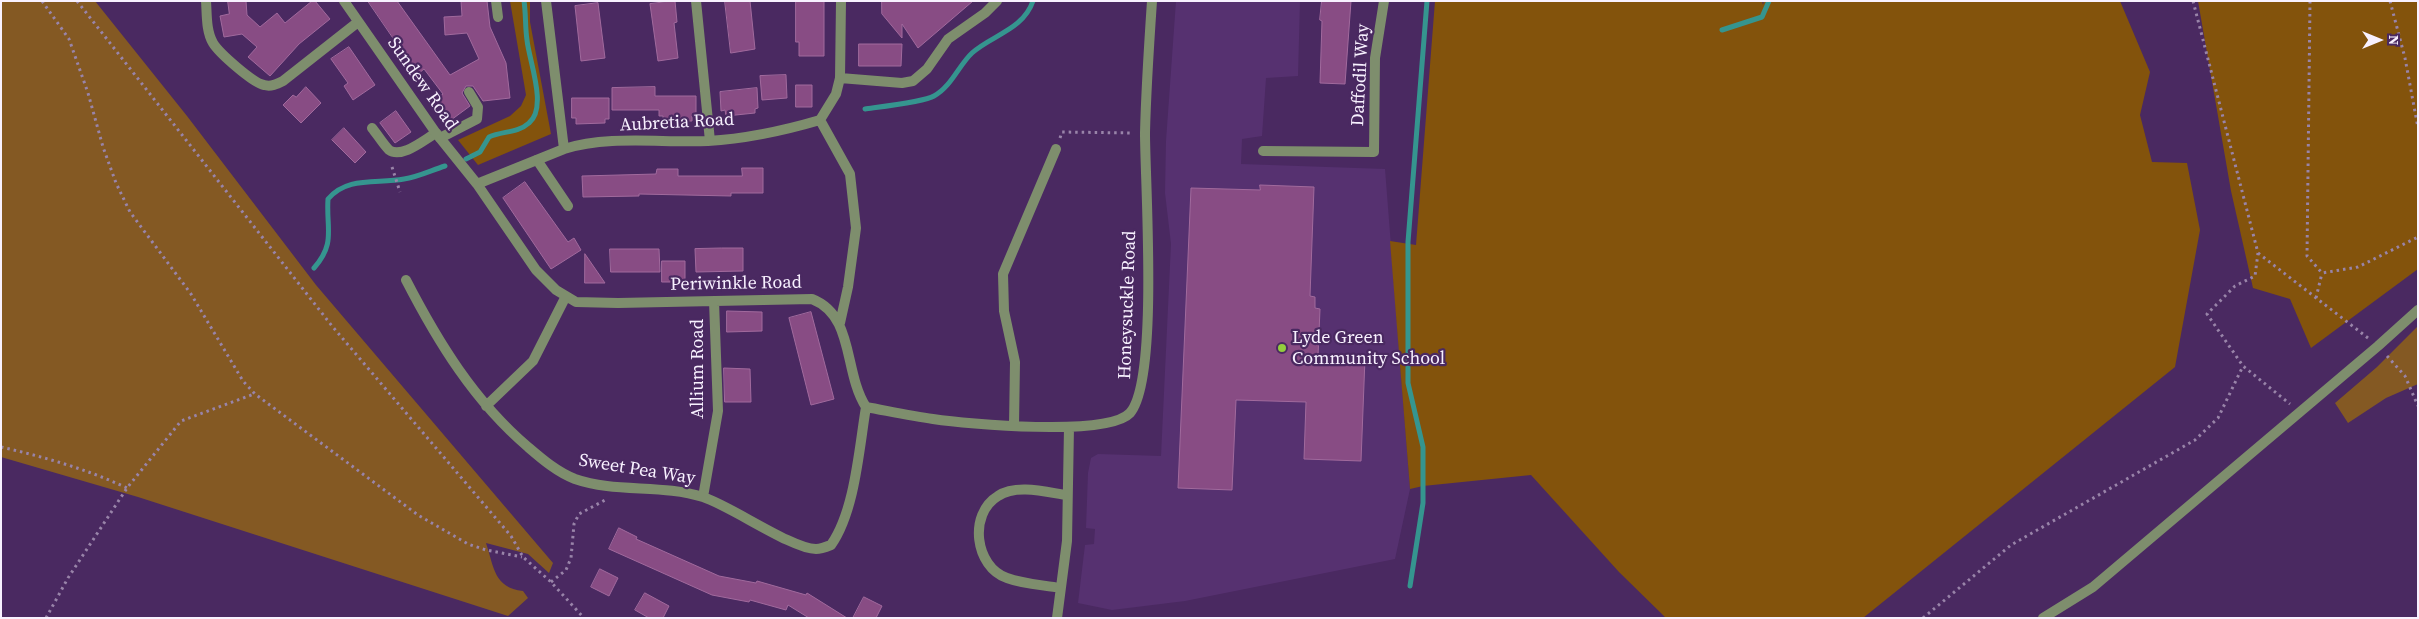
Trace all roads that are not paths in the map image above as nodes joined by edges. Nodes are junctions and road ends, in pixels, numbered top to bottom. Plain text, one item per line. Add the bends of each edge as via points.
1 (206, 1) edge
2 (344, 1) edge
3 (496, 1) edge
4 (546, 1) edge
5 (696, 1) edge
6 (841, 1) edge
7 (997, 1) edge
8 (1152, 1) edge
9 (1384, 1) edge
10 (498, 17) dead end
11 (358, 22) junction
12 (840, 78) junction
13 (469, 92) dead end
14 (820, 120) junction
15 (372, 128) dead end
16 (438, 135) junction
17 (710, 141) junction
18 (564, 148) junction
19 (1056, 149) road end
20 (1263, 150) dead end
21 (537, 160) junction
22 (477, 184) junction
23 (568, 206) dead end
24 (406, 280) dead end
25 (566, 296) junction
26 (714, 301) junction
27 (2418, 310) edge
28 (840, 323) junction
29 (486, 406) junction
30 (866, 407) junction
31 (1014, 426) junction
32 (1069, 427) junction
33 (1066, 494) junction
34 (703, 497) junction
35 (1060, 588) junction
36 (1057, 618) edge
37 (2043, 618) edge

1 - 11 street via 209,34 214,45 262,85 283,81
2 - 11 street, Sundew Road
3 - 10 street
4 - 18 street
5 - 17 street
6 - 12 street
7 - 12 street via 948,39 927,69 913,80
8 - 32 street, Honeysuckle Road via 1145,133 1148,263 1144,374 1138,399 1129,414 1115,422
9 - 20 street, Daffodil Way via 1375,58 1374,152
11 - 16 street, Sundew Road
12 - 14 street via 836,94
13 - 16 street via 478,108 477,119
14 - 17 street, Aubretia Road
14 - 28 street via 850,174 856,228
15 - 16 street via 390,150 397,152 406,151
16 - 22 street, Sundew Road
17 - 18 street, Aubretia Road via 584,142
18 - 21 street, Aubretia Road
19 - 31 street via 1004,274 1004,311 1015,362
21 - 22 street, Aubretia Road
21 - 23 street
22 - 25 street, Periwinkle Road via 536,270
24 - 29 street, Sweet Pea Way via 433,331
25 - 26 street, Periwinkle Road via 576,302
25 - 29 street via 533,361
26 - 28 street, Periwinkle Road via 812,298 826,304
26 - 34 street, Allium Road via 718,411
27 - 37 street via 2092,587
28 - 30 street, Periwinkle Road via 858,393
29 - 34 street, Sweet Pea Way via 498,421 550,466 575,479
30 - 31 street via 934,419
30 - 34 street, Sweet Pea Way via 848,510 831,545 816,549 795,543
31 - 32 street
32 - 33 street
33 - 35 street via 1066,541
33 - 35 street via 1011,491 998,496 982,516 979,532 985,561 995,572 1007,578
35 - 36 street

